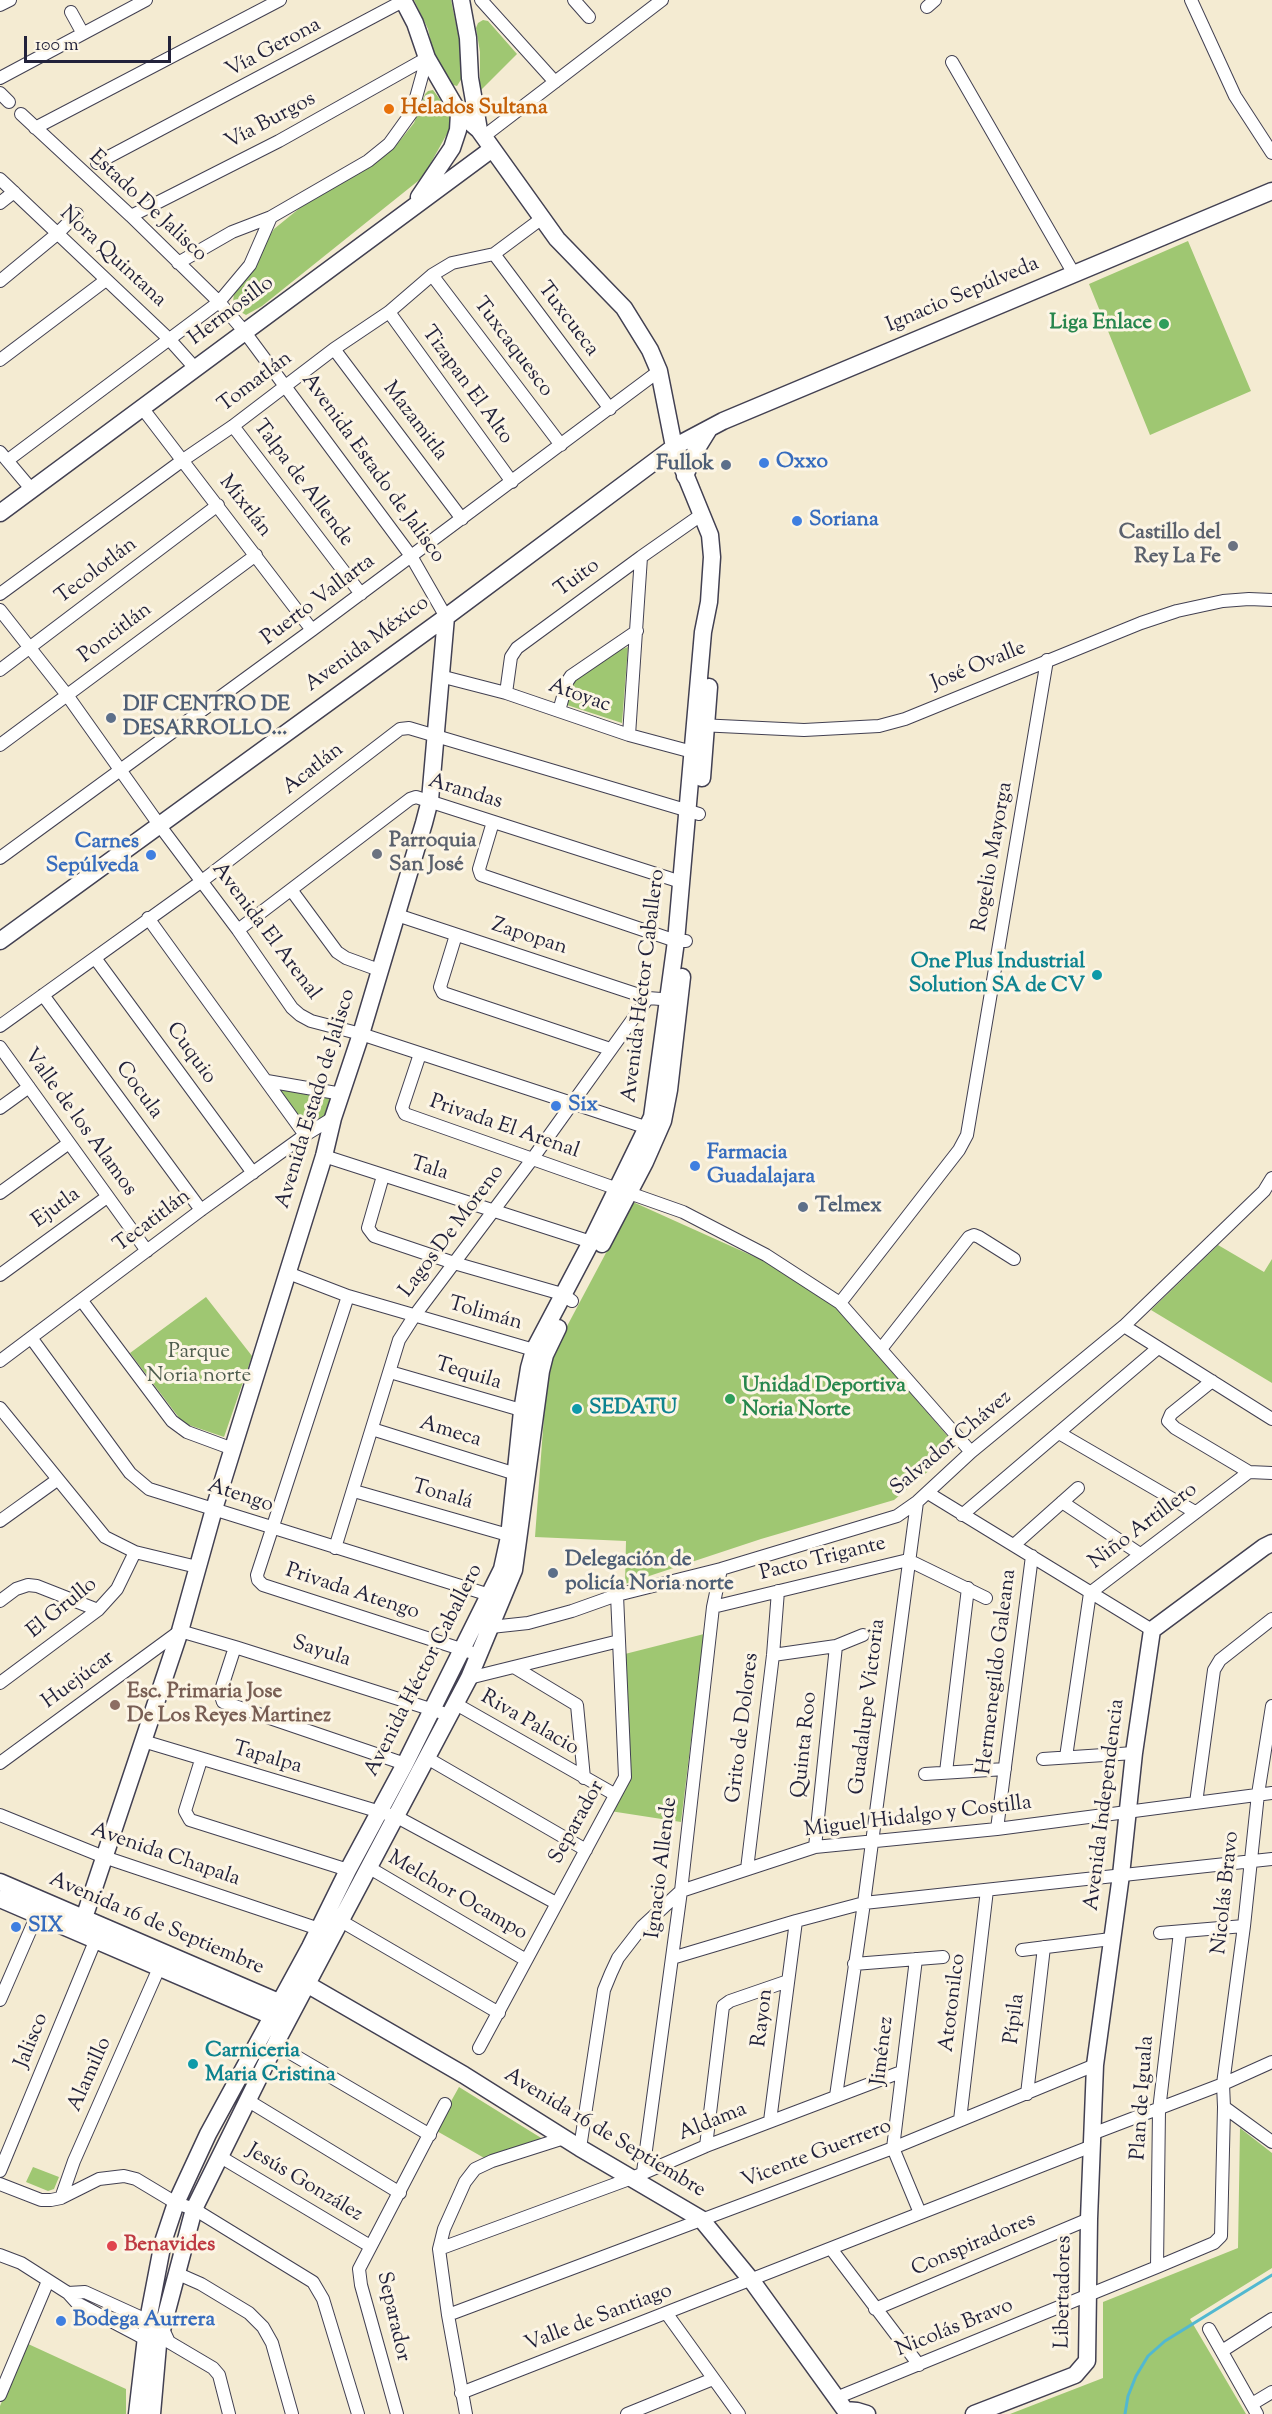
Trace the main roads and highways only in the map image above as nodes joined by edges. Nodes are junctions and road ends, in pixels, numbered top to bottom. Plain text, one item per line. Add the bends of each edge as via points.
1 (461, 0) edge
2 (403, 1) edge
3 (470, 78) junction
4 (443, 88) junction
5 (459, 113) junction
6 (485, 139) junction
7 (1272, 191) edge
8 (410, 209) junction
9 (710, 427) junction
10 (674, 447) junction
11 (685, 476) junction
12 (0, 513) edge
13 (446, 617) junction
14 (694, 813) junction
15 (0, 941) edge
16 (681, 941) junction
17 (624, 1190) junction
18 (567, 1297) junction
19 (528, 1412) junction
20 (514, 1537) junction
21 (1272, 1543) edge
22 (471, 1652) junction
23 (0, 1882) edge
24 (0, 1899) edge
25 (84, 1918) junction
26 (98, 1933) junction
27 (300, 1981) junction
28 (283, 2012) junction
29 (247, 2079) junction
30 (1092, 2140) joint
31 (155, 2324) junction
32 (157, 2342) junction
33 (843, 2407) edge
34 (137, 2414) edge
35 (152, 2414) edge
36 (867, 2414) edge
37 (974, 2414) edge

1 - 3 main road
2 - 4 main road
3 - 4 main road via 456,89
3 - 6 main road
4 - 5 main road
5 - 6 main road
5 - 8 main road via 452,148
6 - 8 main road, Hermosillo
6 - 10 main road, Avenida Héctor Caballero via 557,239 624,308 650,350 659,371
7 - 9 main road, Ignacio Sepúlveda
8 - 12 main road, Hermosillo
9 - 10 main road, Ignacio Sepúlveda
9 - 11 main road
10 - 11 main road, Avenida Héctor Caballero
10 - 13 main road, Avenida México
11 - 14 main road, Avenida Héctor Caballero via 711,543
13 - 15 main road, Avenida México
13 - 25 main road, Avenida Estado de Jalisco via 430,800 196,1567 180,1631
14 - 16 main road, Avenida Héctor Caballero
14 - 16 main road, Avenida Héctor Caballero via 681,882
16 - 17 main road, Avenida Héctor Caballero via 654,1122
17 - 18 main road, Avenida Héctor Caballero
17 - 18 main road, Avenida Héctor Caballero via 591,1242
18 - 19 main road, Avenida Héctor Caballero
18 - 19 main road, Avenida Héctor Caballero via 534,1350 529,1368
19 - 20 main road, Avenida Héctor Caballero
19 - 20 main road, Avenida Héctor Caballero via 516,1474
20 - 22 main road, Avenida Héctor Caballero via 497,1597
21 - 30 main road, Avenida Independencia via 1152,1630 1095,2065
22 - 27 main road, Avenida Héctor Caballero via 433,1709 348,1870 319,1929
22 - 27 main road, Avenida Héctor Caballero via 470,1678 341,1921
23 - 25 main road, Avenida 16 de Septiembre
24 - 26 main road, Avenida 16 de Septiembre
25 - 26 main road, Avenida 16 de Septiembre
26 - 28 main road, Avenida 16 de Septiembre
26 - 28 main road, Avenida 16 de Septiembre via 159,1968
27 - 28 main road, Avenida Héctor Caballero
27 - 33 main road, Avenida 16 de Septiembre via 464,2075 580,2148 638,2175 702,2219
28 - 29 main road, Avenida Héctor Caballero
28 - 29 main road, Avenida Héctor Caballero via 275,2044
29 - 31 main road, Avenida Héctor Caballero via 247,2100 194,2209 176,2273
29 - 31 main road, Avenida Héctor Caballero via 206,2137 176,2203 163,2242
30 - 37 main road, Libertadores via 1088,2353 1082,2369
31 - 32 main road, Avenida Héctor Caballero
32 - 34 main road, Avenida Héctor Caballero
32 - 35 main road, Avenida Héctor Caballero
33 - 36 main road

